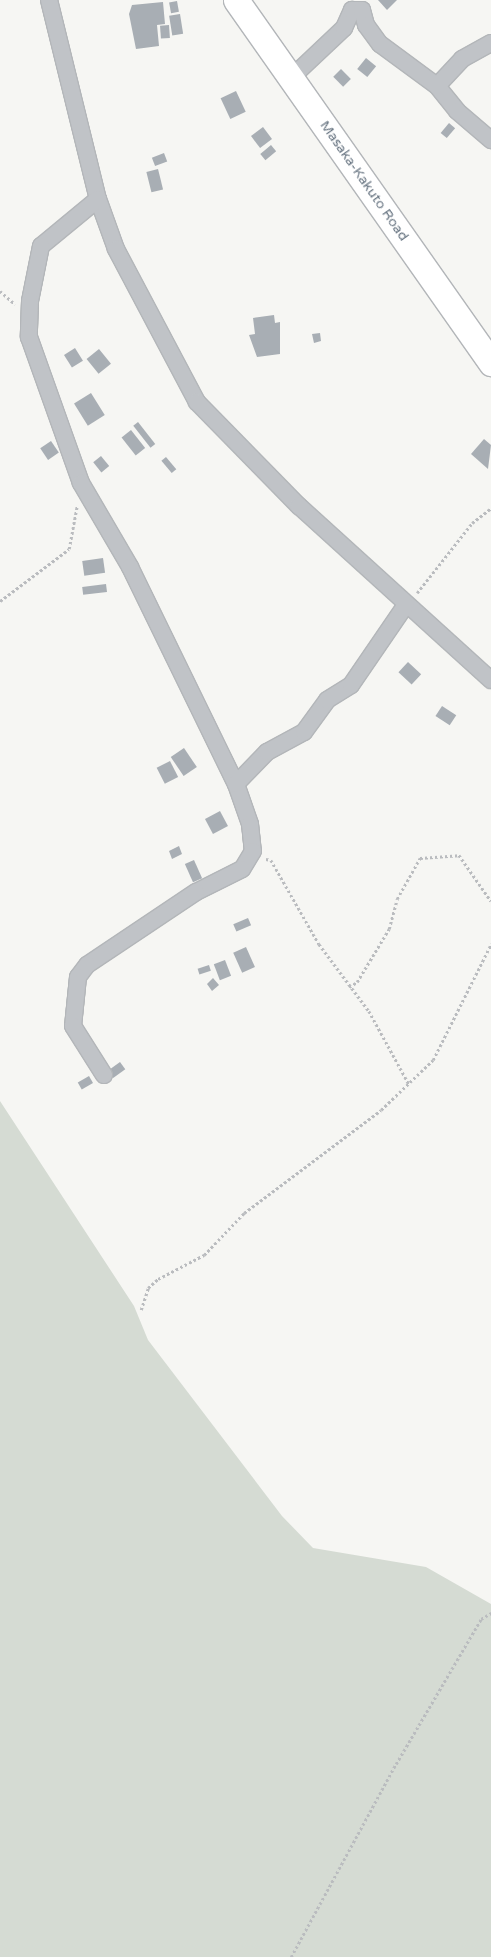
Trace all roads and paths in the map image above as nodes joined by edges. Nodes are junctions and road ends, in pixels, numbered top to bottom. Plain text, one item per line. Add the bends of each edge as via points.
1 (49, 0) edge
2 (236, 0) edge
3 (491, 43) edge
4 (291, 78) junction
5 (438, 86) junction
6 (491, 140) edge
7 (98, 199) junction
8 (491, 363) edge
9 (81, 483) junction
10 (491, 508) edge
11 (0, 602) edge
12 (406, 606) junction
13 (491, 680) edge
14 (236, 784) junction
15 (249, 857) junction
16 (491, 901) edge
17 (491, 944) edge
18 (349, 987) junction
19 (104, 1074) dead end
20 (408, 1084) junction
21 (142, 1310) dead end
22 (491, 1613) edge
23 (291, 1957) edge

1 - 7 street
2 - 4 highway, Masaka-Kakuto Road
3 - 5 street via 462,59
4 - 5 street via 344,28 348,14 356,10 365,14 366,25 380,44
4 - 8 highway, Masaka-Kakuto Road
5 - 6 street via 457,111
7 - 9 street via 41,246 29,317 33,350
7 - 12 street via 138,298 196,402
9 - 11 path via 69,549
9 - 14 street via 130,567
10 - 12 path via 472,523 442,568
12 - 13 street
12 - 14 street via 351,685 327,700 304,732 268,752
14 - 15 street via 252,835
15 - 18 path via 271,860
15 - 19 street via 242,869 196,892 87,965 78,977 73,1026
16 - 18 path via 459,855 420,858 397,899 388,929 357,982
17 - 20 path via 460,999 442,1047
18 - 20 path via 369,1011
20 - 21 path via 381,1110 244,1213 204,1255 158,1279 148,1288
22 - 23 path via 481,1620 396,1764

